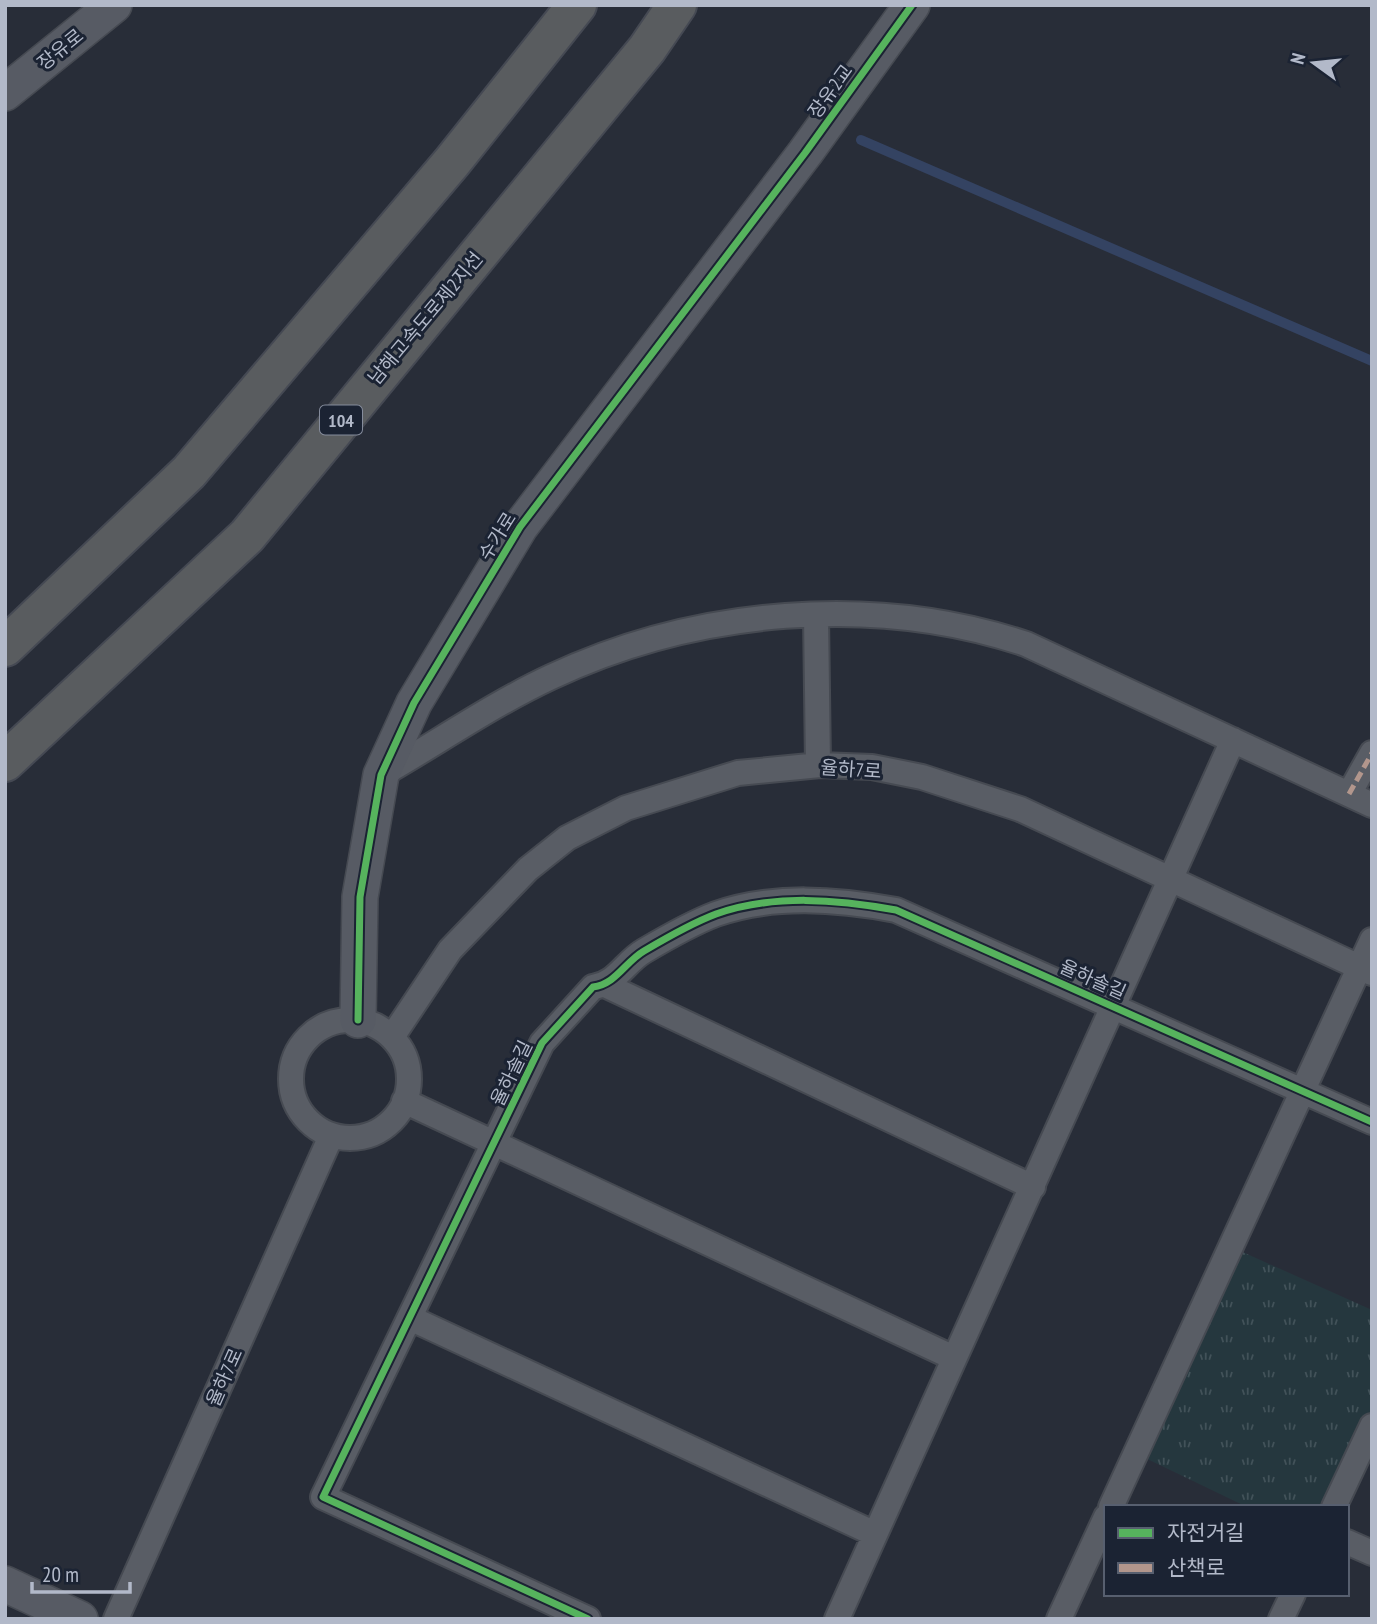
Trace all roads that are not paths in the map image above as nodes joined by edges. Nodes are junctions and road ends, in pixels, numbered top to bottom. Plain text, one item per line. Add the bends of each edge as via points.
1 (114, 5) edge
2 (577, 5) edge
3 (677, 5) edge
4 (912, 5) edge
5 (5, 93) edge
6 (818, 136) joint
7 (816, 616) junction
8 (5, 647) edge
9 (1233, 740) junction
10 (1372, 753) edge
11 (5, 762) edge
12 (817, 765) junction
13 (382, 775) junction
14 (1349, 794) junction
15 (1372, 805) edge
16 (1170, 879) junction
17 (1372, 940) edge
18 (1366, 970) edge
19 (605, 985) junction
20 (1113, 1005) junction
21 (358, 1020) junction
22 (392, 1037) junction
23 (1303, 1091) junction
24 (404, 1101) junction
25 (1372, 1122) edge
26 (331, 1136) junction
27 (494, 1143) junction
28 (1033, 1186) junction
29 (410, 1318) junction
30 (954, 1358) junction
31 (1372, 1426) edge
32 (1112, 1505) edge
33 (1335, 1505) edge
34 (1104, 1521) edge
35 (875, 1534) junction
36 (1349, 1543) edge
37 (1372, 1553) edge
38 (5, 1584) edge
39 (1292, 1596) edge
40 (80, 1619) edge
41 (116, 1619) edge
42 (588, 1619) edge
43 (837, 1619) edge
44 (1059, 1619) edge
45 (1281, 1619) edge

1 - 5 street, 장유로
2 - 8 highway via 452,162 189,472
3 - 11 highway, 남해고속도로제2지선 / 104 via 648,49 247,536
4 - 6 street, 장유2교
6 - 13 street, 수가로 via 520,527 414,703
7 - 9 street via 934,620 982,629 1026,644
7 - 12 street
7 - 13 street via 726,622 644,640 550,677
9 - 14 street
9 - 16 street
10 - 14 street
12 - 16 street, 율하7로 via 872,767 971,791
12 - 22 street, 율하7로 via 738,773 626,808 567,838 528,869 450,950
13 - 21 street, 수가로 via 360,897
14 - 15 street
16 - 18 street, 율하7로
16 - 20 street
17 - 18 street
18 - 23 street
19 - 20 street, 율하솔길 via 641,952 716,914 777,902 838,900 896,909
19 - 27 street, 율하솔길 via 593,987 542,1043
19 - 28 street
20 - 23 street, 율하솔길
20 - 28 street, 율하솔길
21 - 22 street
21 - 26 street via 321,1026 306,1038 290,1073 300,1112
22 - 24 street via 408,1071
23 - 25 street, 율하솔길
23 - 32 street
24 - 26 street via 388,1124 371,1134 351,1139
24 - 27 street
26 - 41 street, 율하7로
27 - 29 street, 율하솔길
27 - 30 street
28 - 30 street, 율하솔길
29 - 35 street
29 - 42 street, 율하솔길 via 324,1497
30 - 35 street, 율하솔길
31 - 33 street
34 - 44 street
35 - 43 street, 율하솔길
36 - 37 street
38 - 40 street
39 - 45 street

